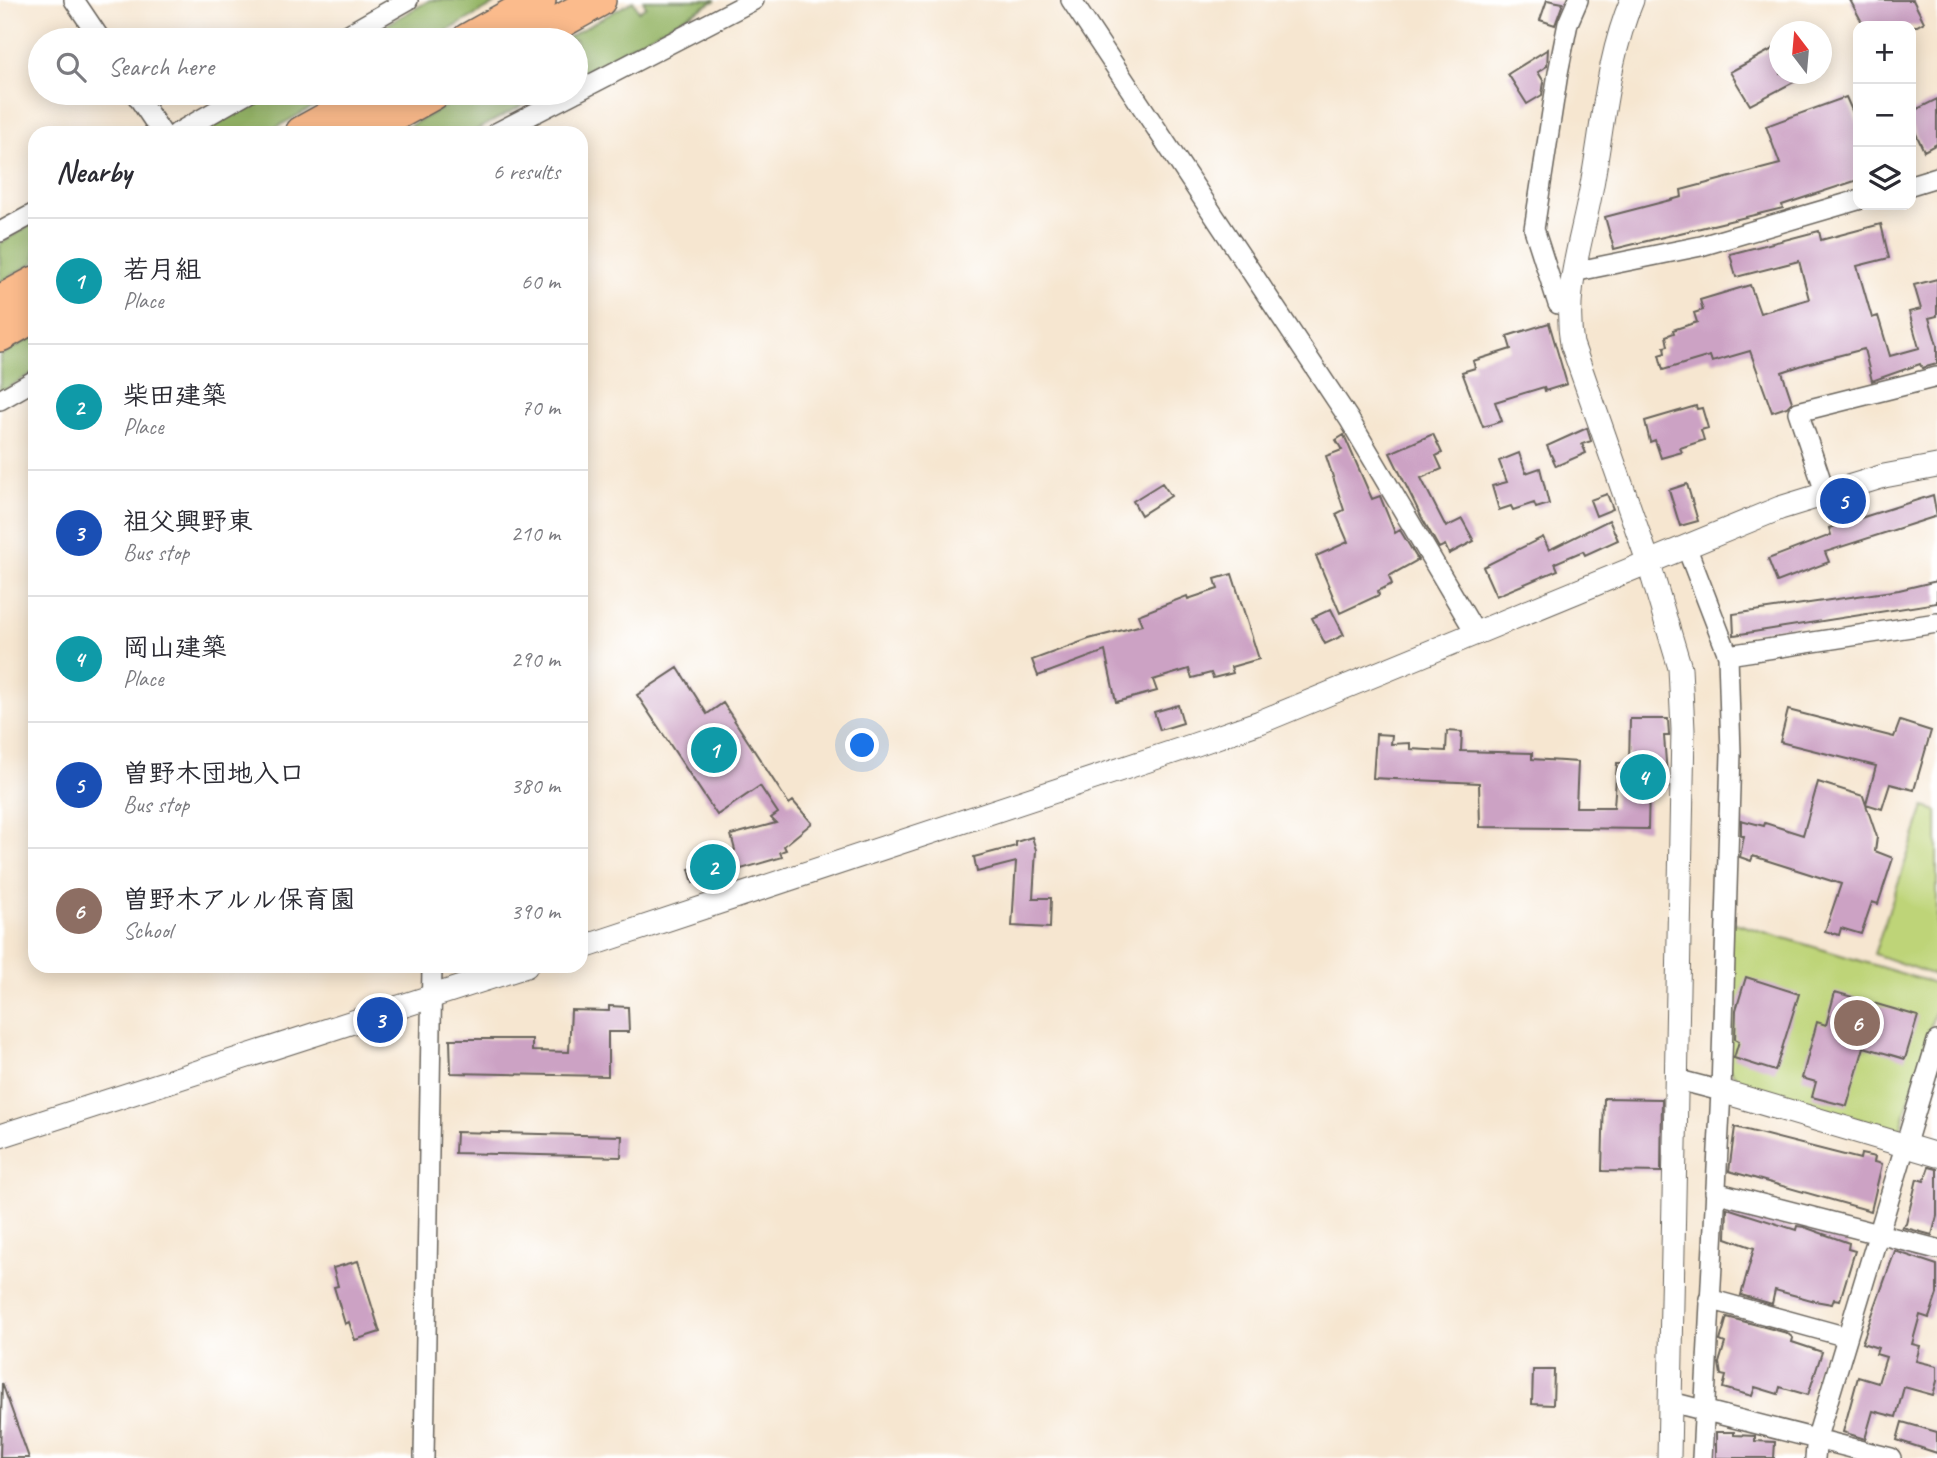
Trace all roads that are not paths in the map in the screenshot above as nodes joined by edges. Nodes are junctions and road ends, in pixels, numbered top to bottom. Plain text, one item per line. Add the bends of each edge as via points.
1 (74, 0) edge
2 (408, 0) edge
3 (540, 0) edge
4 (599, 0) edge
5 (754, 0) edge
6 (1071, 0) edge
7 (1578, 0) edge
8 (1632, 0) edge
9 (93, 28) edge
10 (359, 28) edge
11 (490, 28) edge
12 (549, 28) edge
13 (588, 85) edge
14 (143, 105) edge
15 (226, 105) edge
16 (352, 105) edge
17 (411, 105) edge
18 (550, 105) edge
19 (157, 126) edge
20 (189, 126) edge
21 (315, 126) edge
22 (374, 126) edge
23 (509, 126) edge
24 (1937, 177) edge
25 (1916, 183) edge
26 (1853, 201) edge
27 (28, 217) edge
28 (0, 232) edge
29 (1573, 272) junction
30 (28, 287) edge
31 (0, 302) edge
32 (1558, 304) dead end
33 (28, 319) edge
34 (0, 335) edge
35 (1937, 377) edge
36 (28, 384) edge
37 (0, 400) edge
38 (1937, 466) edge
39 (1825, 492) junction
40 (1686, 546) junction
41 (1648, 561) junction
42 (1937, 623) edge
43 (1475, 632) junction
44 (1728, 655) junction
45 (588, 946) edge
46 (432, 973) edge
47 (505, 973) edge
48 (433, 997) junction
49 (1937, 1041) edge
50 (1675, 1079) junction
51 (1721, 1091) junction
52 (0, 1136) edge
53 (1904, 1145) junction
54 (1937, 1155) edge
55 (1715, 1192) junction
56 (1878, 1234) junction
57 (1937, 1250) edge
58 (1709, 1299) junction
59 (1847, 1337) junction
60 (1671, 1402) junction
61 (1704, 1408) junction
62 (1817, 1437) junction
63 (424, 1458) edge
64 (1669, 1458) edge
65 (1702, 1458) edge
66 (1815, 1458) edge
67 (1891, 1458) edge

1 - 9 street
2 - 10 street
3 - 11 highway
4 - 12 highway
5 - 13 street
6 - 43 street via 1349,419
7 - 32 street via 1568,23 1558,73 1534,229
8 - 29 street via 1611,70
14 - 19 street
15 - 20 street
16 - 21 highway
17 - 22 highway
18 - 23 street
24 - 25 street
26 - 29 street via 1701,246
27 - 28 street
29 - 41 street via 1569,301 1572,344
30 - 31 highway
33 - 34 highway
35 - 39 street via 1798,412
36 - 37 street
38 - 39 street
39 - 40 street
40 - 41 street
40 - 44 street
41 - 43 street
41 - 50 street via 1681,668
42 - 44 street
43 - 45 street via 1194,746
44 - 51 street via 1731,753
46 - 48 street
47 - 48 street
48 - 52 street
48 - 63 street
49 - 53 street
50 - 51 street
50 - 60 street
51 - 53 street
51 - 55 street
53 - 54 street
53 - 56 street
55 - 56 street
55 - 58 street
56 - 57 street
56 - 59 street
58 - 59 street
58 - 61 street
59 - 62 street
60 - 61 street
60 - 64 street
61 - 62 street
61 - 65 street
62 - 66 street
62 - 67 street

